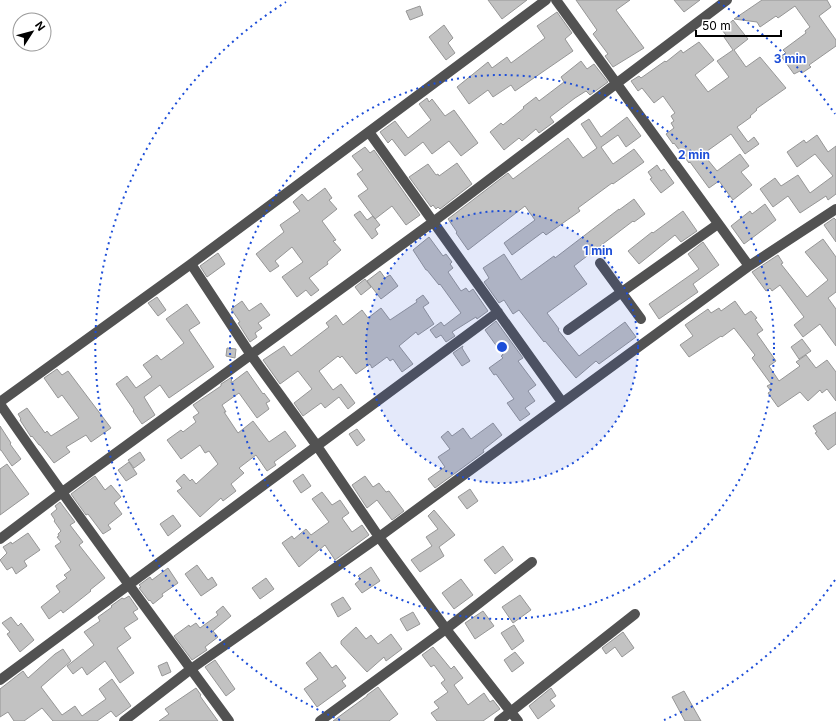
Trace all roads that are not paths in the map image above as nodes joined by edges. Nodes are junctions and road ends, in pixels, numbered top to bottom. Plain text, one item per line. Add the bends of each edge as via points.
1 (546, 0) edge
2 (556, 0) edge
3 (726, 0) edge
4 (617, 83) junction
5 (369, 132) junction
6 (836, 209) edge
7 (433, 222) junction
8 (718, 224) junction
9 (600, 263) dead end
10 (191, 264) junction
11 (748, 266) junction
12 (621, 292) junction
13 (498, 312) junction
14 (641, 319) dead end
15 (568, 330) dead end
16 (251, 355) junction
17 (562, 402) junction
18 (0, 403) edge
19 (317, 446) junction
20 (61, 493) junction
21 (379, 537) junction
22 (0, 539) edge
23 (532, 562) dead end
24 (128, 586) junction
25 (635, 614) dead end
26 (446, 629) junction
27 (191, 669) junction
28 (0, 680) edge
29 (511, 712) junction
30 (124, 721) edge
31 (230, 721) edge
32 (320, 721) edge
33 (499, 721) edge
34 (518, 721) edge

1 - 5 street
2 - 4 street
3 - 4 street
4 - 7 street
4 - 8 street
5 - 7 street
5 - 10 street
6 - 11 street
7 - 13 street
7 - 16 street
8 - 11 street
8 - 12 street
9 - 12 street
10 - 16 street
10 - 18 street
11 - 17 street
12 - 14 street
12 - 15 street
13 - 17 street
13 - 19 street
16 - 19 street
16 - 20 street
17 - 21 street
18 - 20 street
19 - 21 street
19 - 24 street
20 - 22 street
20 - 24 street
21 - 26 street
21 - 27 street
23 - 26 street
24 - 27 street
24 - 28 street
25 - 29 street
26 - 29 street
26 - 32 street
27 - 30 street
27 - 31 street
29 - 33 street
29 - 34 street

